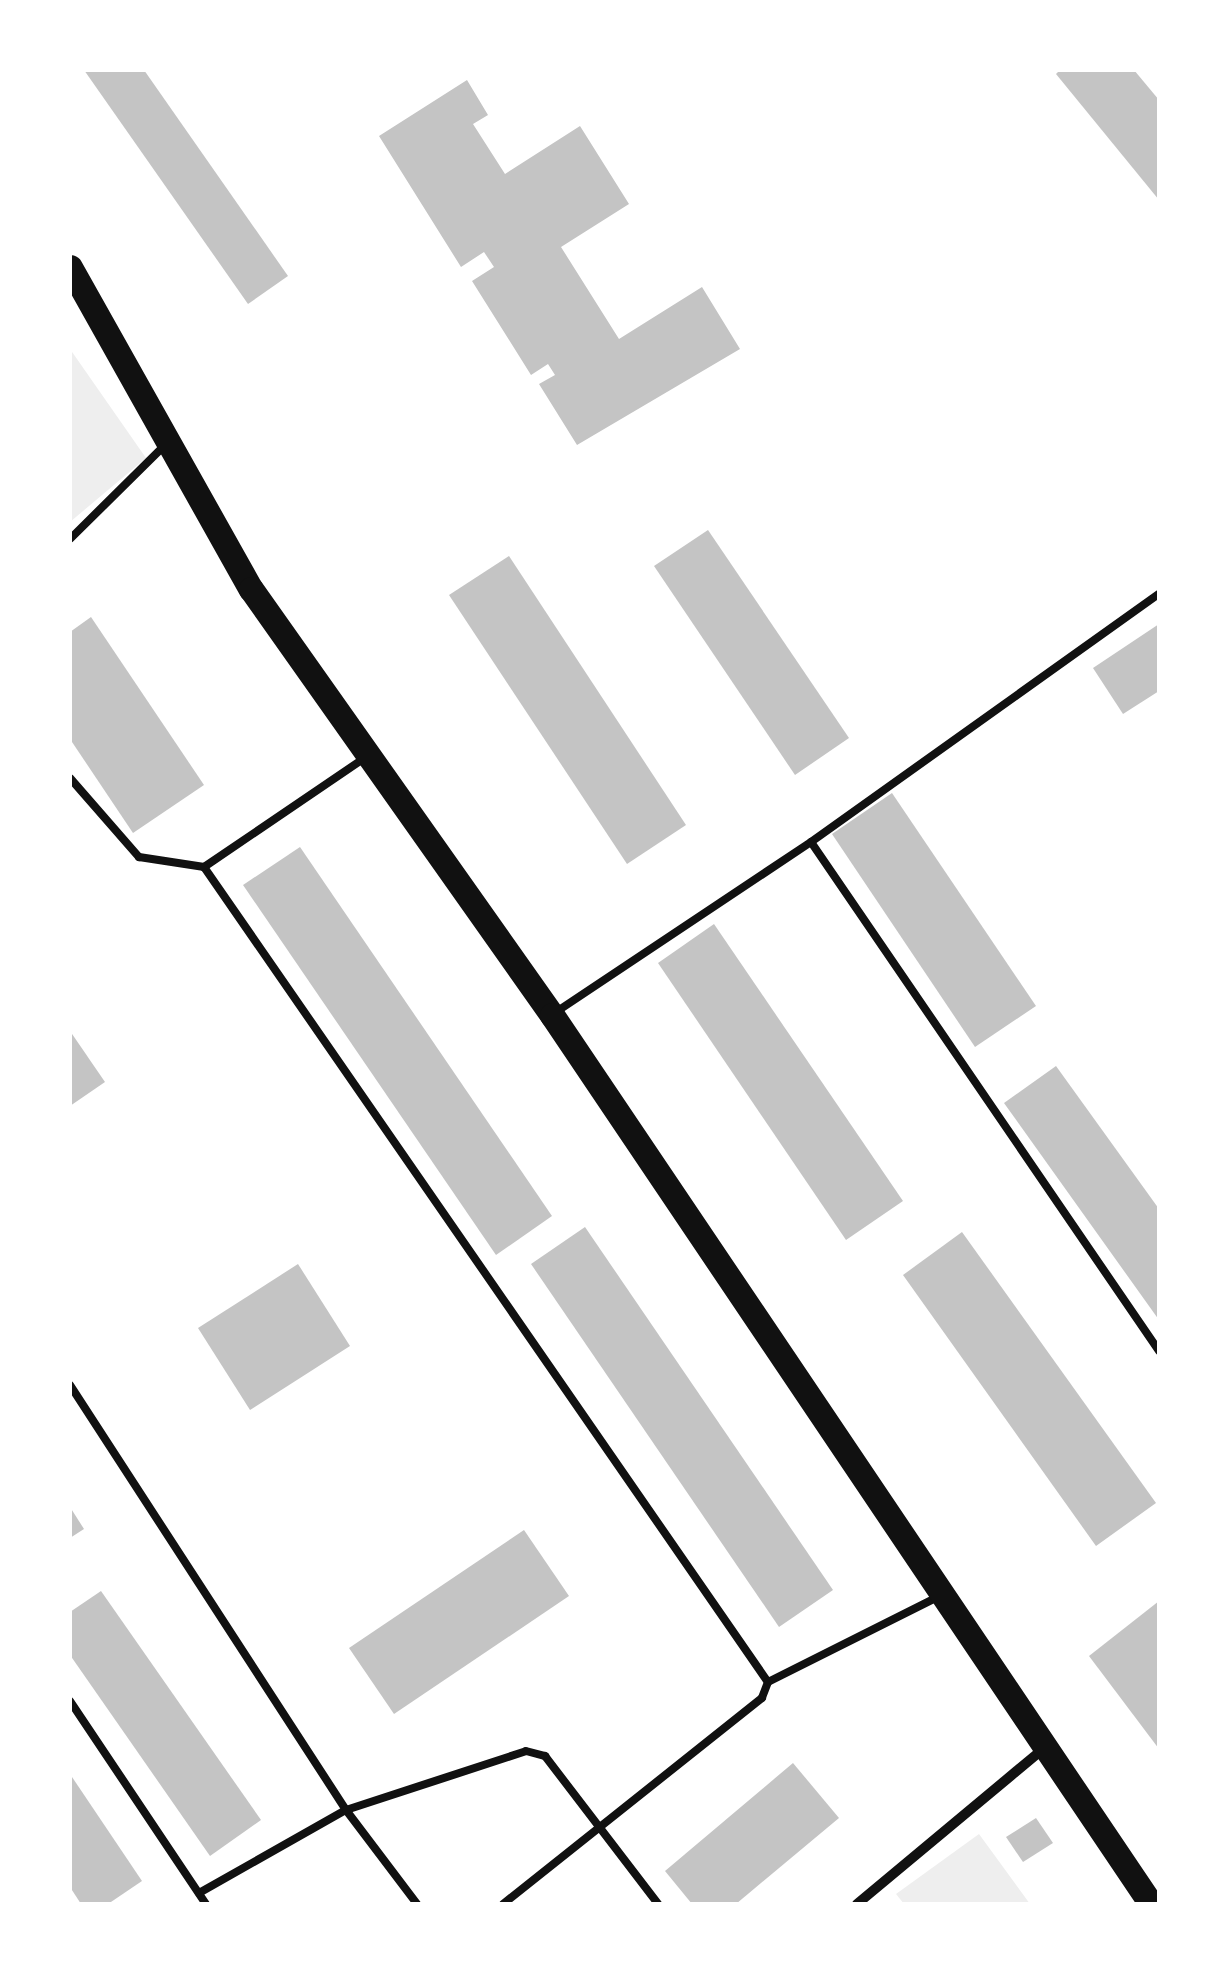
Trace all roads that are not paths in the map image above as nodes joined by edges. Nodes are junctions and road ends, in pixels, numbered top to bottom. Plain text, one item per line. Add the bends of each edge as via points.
1 (70, 268) edge
2 (165, 446) junction
3 (70, 539) edge
4 (1159, 594) edge
5 (372, 753) junction
6 (70, 778) edge
7 (77, 788) junction
8 (70, 796) edge
9 (810, 842) junction
10 (204, 867) junction
11 (552, 1015) junction
12 (1159, 1352) edge
13 (70, 1385) edge
14 (939, 1597) junction
15 (768, 1682) junction
16 (70, 1701) edge
17 (1042, 1750) junction
18 (346, 1810) junction
19 (601, 1822) junction
20 (198, 1894) junction
21 (206, 1904) edge
22 (417, 1904) edge
23 (503, 1904) edge
24 (658, 1904) edge
25 (857, 1904) edge
26 (1151, 1904) edge

1 - 2 main road
2 - 3 lane
2 - 5 main road via 251,588
4 - 9 lane
5 - 10 lane
5 - 11 main road
6 - 7 lane
7 - 8 lane
7 - 10 lane via 139,857
9 - 11 lane
9 - 12 lane
10 - 15 lane
11 - 14 main road
13 - 18 lane
14 - 15 lane
14 - 17 main road
15 - 19 lane via 762,1698
16 - 20 lane
17 - 25 street
17 - 26 main road
18 - 19 lane via 526,1751 546,1756
18 - 20 lane
18 - 22 lane
19 - 23 lane
19 - 24 lane
20 - 21 lane

